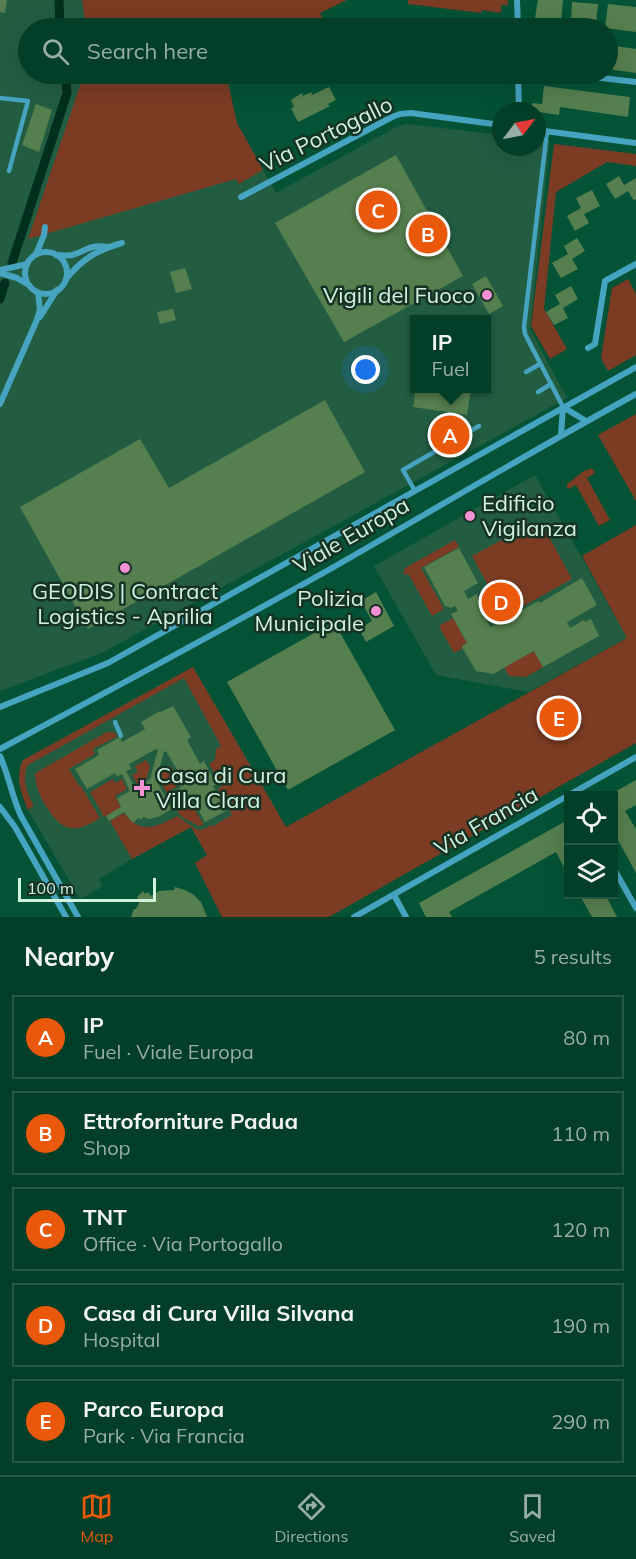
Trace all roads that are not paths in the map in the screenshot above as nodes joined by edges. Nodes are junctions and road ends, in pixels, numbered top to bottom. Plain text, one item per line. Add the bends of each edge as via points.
1 (517, 0) edge
2 (518, 18) edge
3 (618, 80) edge
4 (636, 82) edge
5 (518, 84) edge
6 (0, 98) edge
7 (519, 102) edge
8 (492, 124) edge
9 (547, 131) joint
10 (636, 143) edge
11 (9, 171) dead end
12 (241, 197) dead end
13 (45, 227) dead end
14 (44, 235) junction
15 (122, 243) dead end
16 (107, 247) junction
17 (36, 254) junction
18 (53, 254) junction
19 (27, 264) junction
20 (636, 264) edge
21 (0, 272) edge
22 (65, 279) junction
23 (28, 284) junction
24 (57, 290) junction
25 (38, 293) junction
26 (36, 322) junction
27 (588, 348) dead end
28 (540, 364) junction
29 (636, 367) edge
30 (526, 372) dead end
31 (551, 384) junction
32 (538, 392) dead end
33 (636, 394) edge
34 (0, 404) edge
35 (563, 407) junction
36 (586, 421) junction
37 (479, 426) dead end
38 (561, 435) junction
39 (415, 491) junction
40 (0, 707) edge
41 (115, 722) dead end
42 (121, 736) dead end
43 (0, 749) edge
44 (0, 756) edge
45 (636, 757) edge
46 (578, 791) edge
47 (564, 799) edge
48 (0, 807) edge
49 (618, 876) edge
50 (394, 895) junction
51 (636, 908) edge
52 (66, 917) edge
53 (78, 917) edge
54 (354, 917) edge
55 (406, 917) edge

1 - 2 street
3 - 4 street
5 - 7 street
6 - 11 lane via 28,100
8 - 12 street, Via Portogallo via 400,114
9 - 10 street
9 - 28 lane via 524,327
13 - 14 street
14 - 17 street
14 - 18 street
15 - 16 street
16 - 18 street via 88,247 69,255
16 - 22 street via 88,257
17 - 18 street
17 - 19 street
18 - 22 street via 65,266
19 - 21 street
19 - 23 street
20 - 27 street via 605,281 595,344
21 - 23 street
22 - 24 street
23 - 25 street
24 - 25 street
24 - 26 street
25 - 26 street via 40,310
26 - 34 street
28 - 30 lane
28 - 31 lane
29 - 35 street, Viale Europa
31 - 32 lane
31 - 35 lane
33 - 36 street, Viale Europa
35 - 36 street
35 - 38 street
35 - 39 street, Viale Europa
36 - 38 street, Viale Europa
37 - 39 lane via 404,470
38 - 43 street, Viale Europa via 331,568
39 - 40 street, Viale Europa via 108,663
41 - 42 lane
44 - 53 street via 21,816
45 - 46 street, Via Francia
47 - 50 street, Via Francia
48 - 52 street
49 - 51 street
50 - 54 street, Via Francia
50 - 55 street

